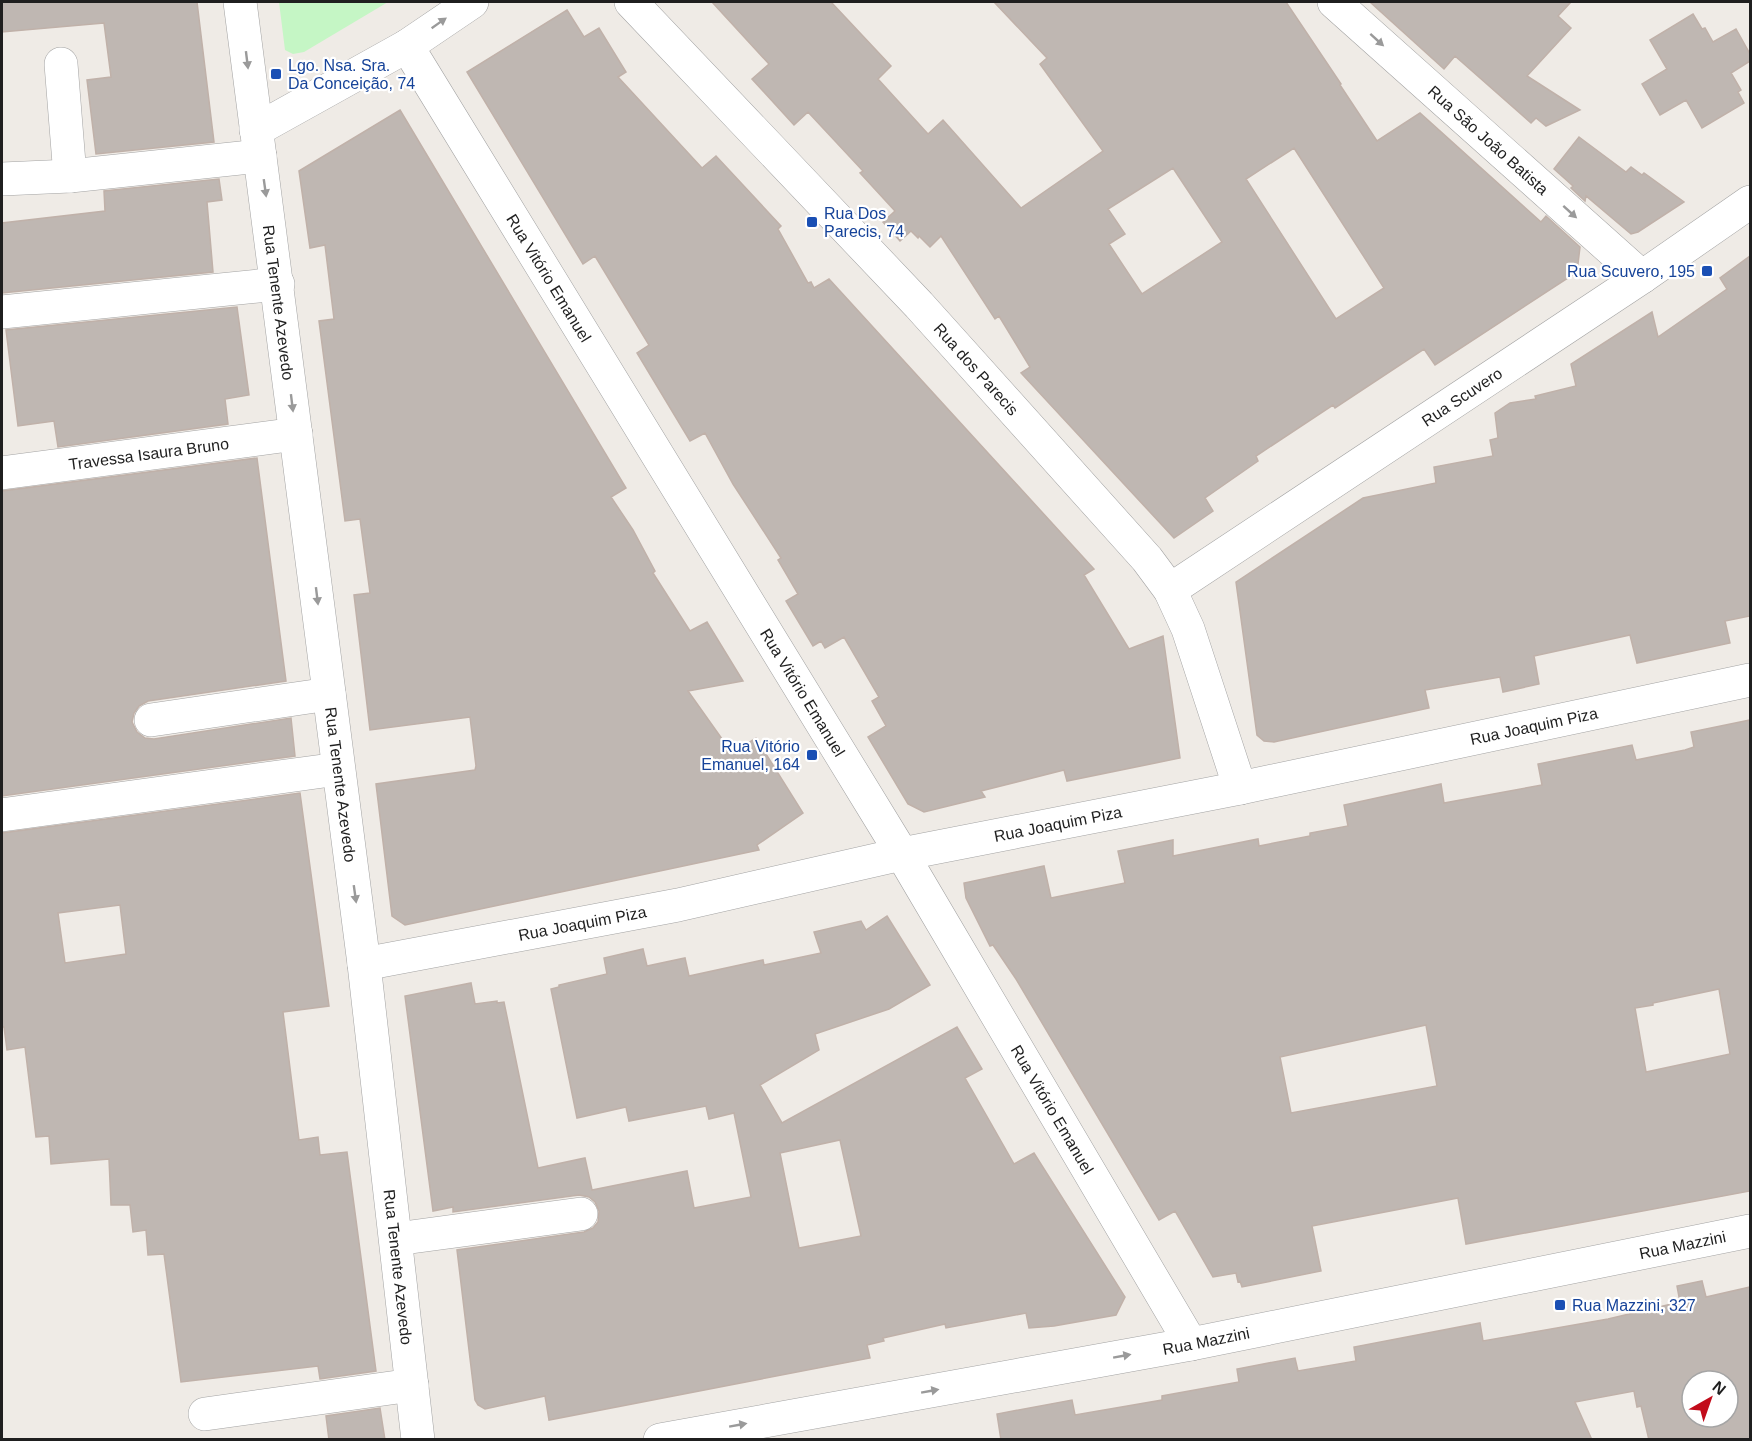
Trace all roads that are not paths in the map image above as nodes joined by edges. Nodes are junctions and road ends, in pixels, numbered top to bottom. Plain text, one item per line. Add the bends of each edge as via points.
1 (240, 2) edge
2 (472, 2) edge
3 (631, 2) edge
4 (1334, 2) edge
5 (407, 46) junction
6 (61, 64) dead end
7 (258, 143) junction
8 (70, 176) junction
9 (2, 179) edge
10 (1750, 202) edge
11 (1642, 277) junction
12 (278, 284) junction
13 (2, 312) edge
14 (296, 434) junction
15 (2, 473) edge
16 (1170, 590) junction
17 (1750, 680) edge
18 (329, 694) junction
19 (152, 720) dead end
20 (338, 769) junction
21 (1240, 788) junction
22 (2, 815) edge
23 (902, 854) junction
24 (364, 964) junction
25 (581, 1214) dead end
26 (1750, 1231) edge
27 (396, 1239) junction
28 (1191, 1344) junction
29 (412, 1385) junction
30 (205, 1414) dead end
31 (418, 1440) edge
32 (660, 1440) edge

1 -> 7 street, Rua Tenente Azevedo
5 -> 2 street
3 - 16 street, Rua dos Parecis via 919,305 1147,559
4 -> 11 street, Rua São João Batista
5 - 7 street
5 - 23 street, Rua Vitório Emanuel
6 - 8 street
7 - 8 street
7 -> 12 street, Rua Tenente Azevedo
8 - 9 street
10 - 11 street, Rua Scuvero
11 - 16 street, Rua Scuvero
12 - 13 street
12 -> 14 street, Rua Tenente Azevedo
14 - 15 street, Travessa Isaura Bruno
14 -> 18 street, Rua Tenente Azevedo
16 - 21 street, Rua dos Parecis via 1188,629
17 - 21 street, Rua Joaquim Piza
18 - 19 street
18 - 20 street, Rua Tenente Azevedo
20 - 22 street
20 -> 24 street, Rua Tenente Azevedo
21 - 23 street, Rua Joaquim Piza
23 - 24 street, Rua Joaquim Piza via 678,905
23 - 28 street, Rua Vitório Emanuel
24 - 27 street, Rua Tenente Azevedo
25 - 27 street
26 - 28 street, Rua Mazzini
27 - 29 street, Rua Tenente Azevedo
32 -> 28 street, Rua Mazzini
29 - 30 street
29 - 31 street, Rua Tenente Azevedo

